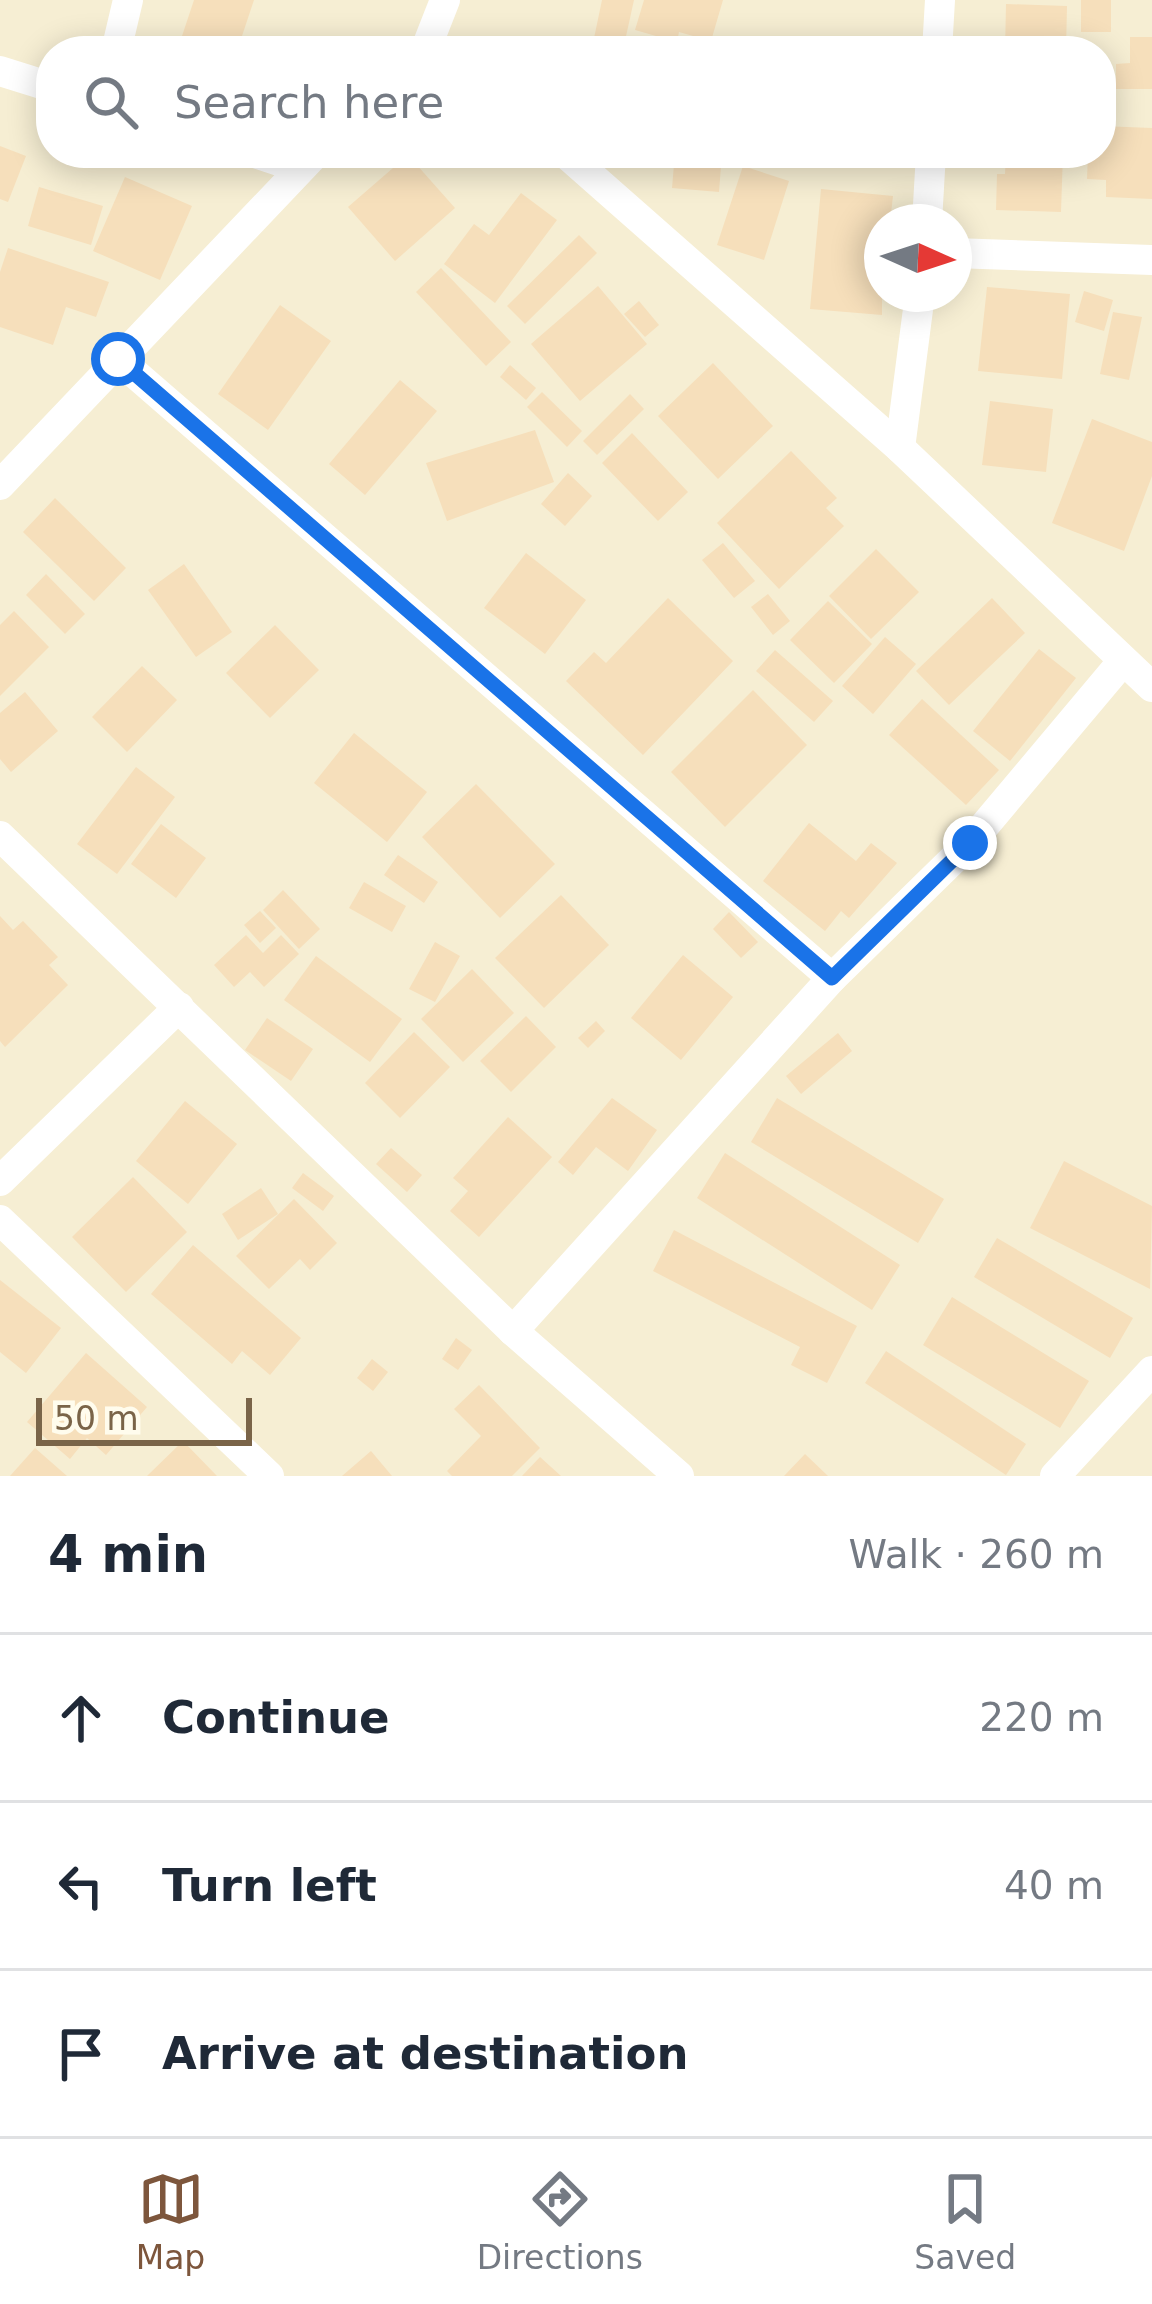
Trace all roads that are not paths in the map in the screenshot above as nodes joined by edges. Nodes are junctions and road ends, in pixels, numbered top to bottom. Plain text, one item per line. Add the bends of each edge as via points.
1 (128, 0) edge
2 (445, 0) edge
3 (940, 0) edge
4 (120, 36) edge
5 (438, 36) edge
6 (938, 36) edge
7 (0, 70) edge
8 (36, 82) edge
9 (299, 168) edge
10 (582, 168) edge
11 (930, 168) edge
12 (928, 204) edge
13 (972, 255) edge
14 (1152, 260) edge
15 (918, 312) edge
16 (118, 359) junction
17 (900, 448) junction
18 (0, 485) edge
19 (1122, 662) junction
20 (1152, 687) edge
21 (0, 836) edge
22 (832, 978) junction
23 (178, 1007) junction
24 (0, 1181) edge
25 (0, 1220) edge
26 (513, 1330) junction
27 (1152, 1371) edge
28 (269, 1476) edge
29 (679, 1476) edge
30 (1055, 1476) edge

1 - 4 street
2 - 5 street
3 - 6 street
7 - 8 street
9 - 16 street
10 - 17 street
11 - 12 street
13 - 14 street
15 - 17 street
16 - 18 street
16 - 22 street
17 - 19 street
19 - 20 street
19 - 22 street via 970,843
21 - 23 street
22 - 26 street
23 - 24 street
23 - 26 street
25 - 28 street
26 - 29 street
27 - 30 street

